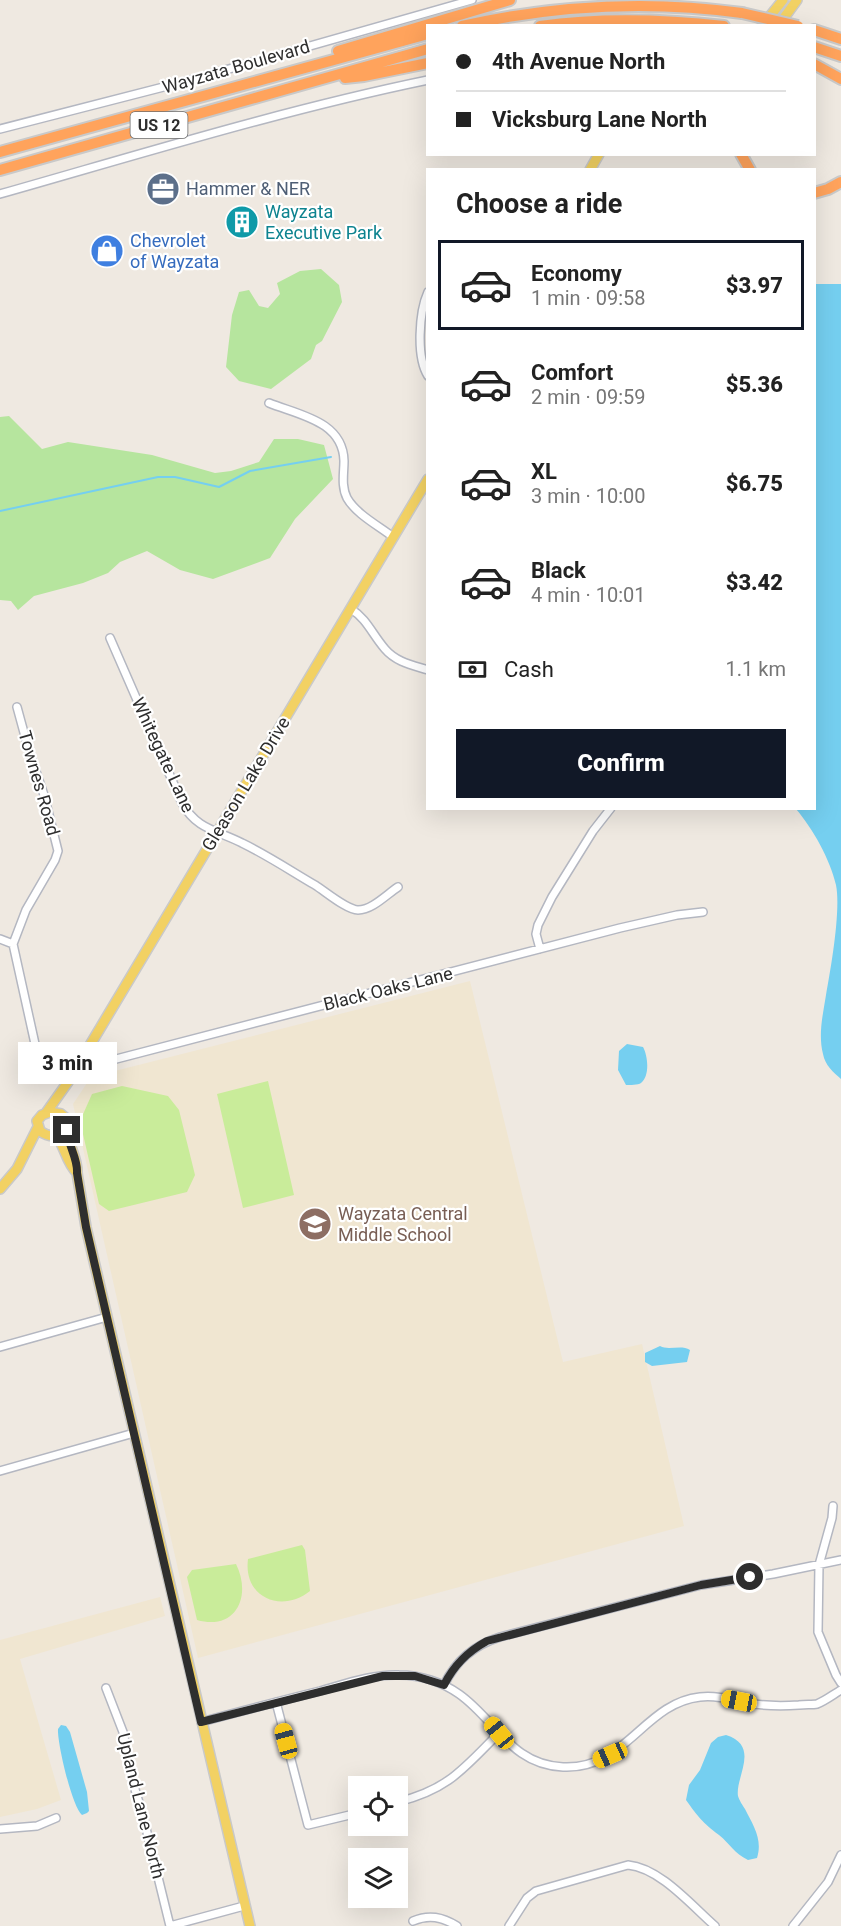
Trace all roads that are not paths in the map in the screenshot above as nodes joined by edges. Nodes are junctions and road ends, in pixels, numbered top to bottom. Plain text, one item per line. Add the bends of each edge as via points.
1 (472, 0) edge
2 (510, 0) edge
3 (783, 0) edge
4 (797, 0) edge
5 (452, 3) edge
6 (428, 24) edge
7 (472, 24) edge
8 (558, 24) edge
9 (693, 24) edge
10 (764, 24) edge
11 (779, 24) edge
12 (789, 24) edge
13 (426, 25) edge
14 (817, 31) edge
15 (426, 35) edge
16 (841, 39) edge
17 (816, 48) edge
18 (426, 50) edge
19 (841, 56) edge
20 (426, 63) edge
21 (816, 65) edge
22 (841, 79) edge
23 (259, 80) junction
24 (318, 80) junction
25 (426, 80) edge
26 (0, 129) edge
27 (0, 152) edge
28 (0, 170) edge
29 (841, 182) edge
30 (816, 192) edge
31 (0, 194) edge
32 (426, 299) edge
33 (426, 371) edge
34 (269, 403) dead end
35 (426, 482) edge
36 (393, 537) junction
37 (351, 609) junction
38 (110, 638) dead end
39 (426, 669) edge
40 (17, 707) dead end
41 (609, 810) edge
42 (216, 834) junction
43 (398, 887) dead end
44 (703, 912) dead end
45 (0, 939) edge
46 (13, 944) junction
47 (540, 949) junction
48 (74, 1070) junction
49 (66, 1086) junction
50 (46, 1113) junction
51 (61, 1114) junction
52 (67, 1130) junction
53 (41, 1131) junction
54 (57, 1136) junction
55 (77, 1173) junction
56 (0, 1189) edge
57 (107, 1317) junction
58 (0, 1347) edge
59 (134, 1433) junction
60 (0, 1471) edge
61 (833, 1506) dead end
62 (841, 1560) edge
63 (820, 1564) junction
64 (841, 1683) edge
65 (444, 1685) junction
66 (106, 1688) dead end
67 (841, 1690) edge
68 (276, 1702) junction
69 (201, 1722) junction
70 (499, 1733) junction
71 (408, 1799) edge
72 (348, 1816) edge
73 (56, 1818) dead end
74 (0, 1829) edge
75 (841, 1855) edge
76 (244, 1906) junction
77 (413, 1921) dead end
78 (170, 1926) edge
79 (250, 1926) edge
80 (457, 1926) edge
81 (509, 1926) edge
82 (716, 1926) edge
83 (793, 1926) edge

1 - 5 street, Wayzata Boulevard
2 - 6 highway
3 - 10 main road
4 - 11 main road
5 - 26 street, Wayzata Boulevard via 183,82
7 - 12 highway, bridge via 550,9 651,3 742,13
8 - 9 highway via 604,19
13 - 23 highway
14 - 16 highway
15 - 23 highway, US 12
17 - 19 highway
18 - 24 highway, US 12
20 - 24 highway via 364,76
21 - 22 highway
23 - 27 highway, US 12
24 - 28 highway, US 12
25 - 31 street via 198,138
29 - 30 highway
32 - 33 street via 420,349
34 - 36 street via 327,426 334,433 343,450 343,481 348,500
35 - 36 main road, Gleason Lake Drive
36 - 37 main road, Gleason Lake Drive
37 - 39 street via 394,657
37 - 42 main road, Gleason Lake Drive
38 - 42 street, Whitegate Lane via 182,803 193,819
40 - 46 street, Townes Road via 58,851 20,921
41 - 47 street via 538,925
42 - 43 street, Whitegate Lane via 245,844 352,910 367,908
42 - 48 main road, Gleason Lake Drive
44 - 47 street, Black Oaks Lane
45 - 46 street
46 - 49 street via 37,1053 43,1067
47 - 48 street, Black Oaks Lane
48 - 49 main road, Gleason Lake Drive
49 - 50 main road, Gleason Lake Drive
49 - 51 main road, Gleason Lake Drive
50 - 51 main road
50 - 53 main road via 37,1120
51 - 52 main road via 67,1119
52 - 54 main road
52 - 55 main road
53 - 54 main road
53 - 56 main road
54 - 55 main road
55 - 57 main road
57 - 58 street
57 - 59 main road
59 - 60 street
59 - 69 main road
61 - 63 street
62 - 63 street
63 - 64 street via 818,1632
63 - 65 street via 701,1585 487,1641 456,1665
65 - 68 street via 415,1676 383,1676
65 - 70 street via 480,1710
66 - 78 street, Upland Lane North via 123,1732
67 - 70 street via 817,1704 773,1706 709,1696 681,1702 610,1755 579,1766 562,1767 529,1759 514,1750
68 - 69 street
68 - 72 street via 308,1826
69 - 76 main road
70 - 71 street via 446,1784
73 - 74 street via 37,1826
75 - 83 street via 828,1882
76 - 78 street
76 - 79 main road
77 - 80 street via 438,1917
81 - 82 street via 527,1898 536,1892 628,1865 658,1876

